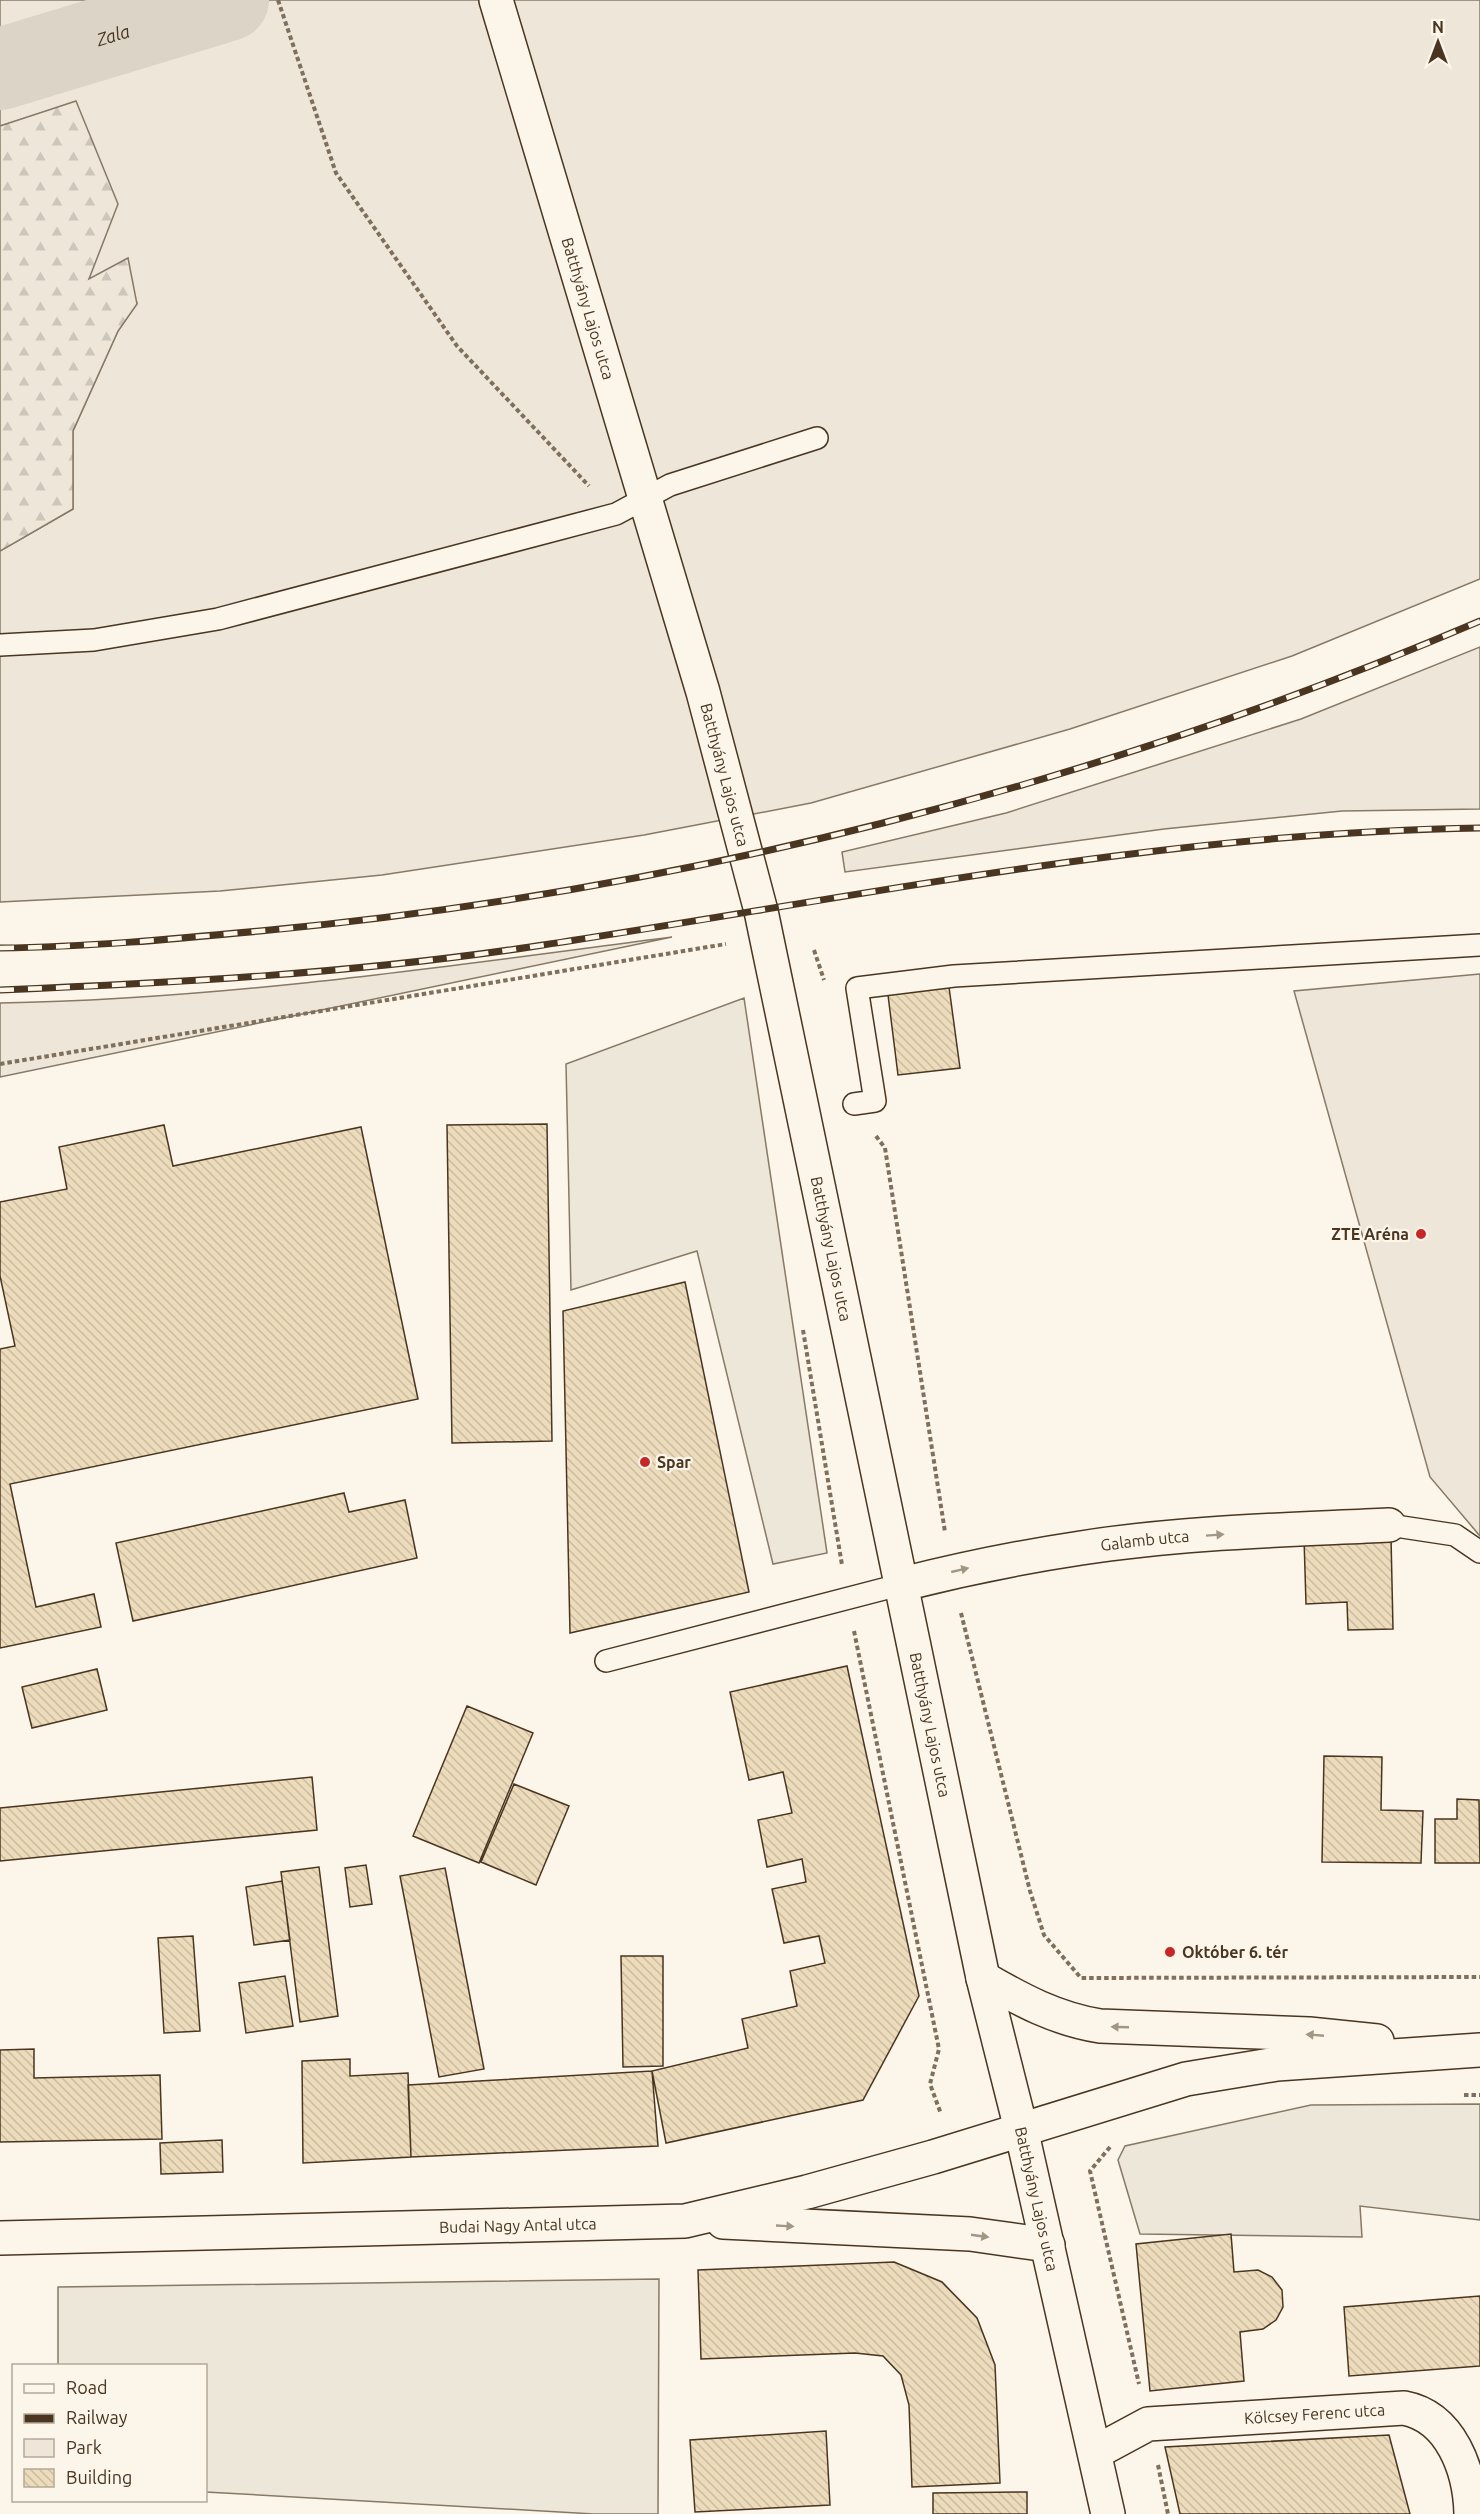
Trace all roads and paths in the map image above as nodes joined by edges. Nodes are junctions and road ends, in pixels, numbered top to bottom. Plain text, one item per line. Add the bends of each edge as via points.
1 (278, 0) edge
2 (496, 0) edge
3 (817, 438) dead end
4 (646, 497) junction
5 (616, 514) junction
6 (0, 645) edge
7 (732, 943) dead end
8 (1480, 945) edge
9 (0, 1064) edge
10 (854, 1104) dead end
11 (1389, 1525) joint
12 (1480, 1552) edge
13 (951, 1572) junction
14 (903, 1584) junction
15 (847, 1599) junction
16 (606, 1661) dead end
17 (1480, 1977) edge
18 (983, 1978) junction
19 (1468, 2050) edge
20 (1456, 2095) dead end
21 (1480, 2095) edge
22 (1021, 2129) junction
23 (1119, 2144) dead end
24 (953, 2150) junction
25 (685, 2221) junction
26 (0, 2238) edge
27 (1048, 2245) junction
28 (1148, 2424) junction
29 (1096, 2452) junction
30 (1108, 2514) edge
31 (1168, 2514) edge
32 (1471, 2514) edge

1 - 5 path via 336,173 457,346
2 - 4 street, Batthyány Lajos utca
3 - 4 lane via 670,485
4 - 5 lane
4 - 14 street, Batthyány Lajos utca via 703,692 768,942
5 - 6 lane via 218,619 94,640
7 - 9 path
8 - 10 lane via 954,976 857,988 875,1101
11 - 12 lane via 1455,1535
13 -> 11 street, Galamb utca via 1083,1548 1210,1535
13 - 14 street, Galamb utca
13 - 17 path via 1044,1935 1081,1978
14 - 15 lane
14 - 18 street, Batthyány Lajos utca
15 - 16 lane
15 - 24 path via 939,2049 930,2084
19 -> 18 street via 1309,2034 1100,2026 1035,2008
18 - 22 street, Batthyány Lajos utca
19 - 22 street via 1277,2064 1186,2079
20 - 21 path
22 - 24 street, Budai Nagy Antal utca
22 - 27 street, Batthyány Lajos utca
23 - 28 path via 1108,2148 1090,2171
24 - 25 street, Budai Nagy Antal utca via 807,2192
25 - 26 street, Budai Nagy Antal utca
25 -> 27 street via 970,2234
27 - 29 street, Batthyány Lajos utca
28 - 29 street, Kölcsey Ferenc utca
28 - 31 path
28 - 32 street, Kölcsey Ferenc utca via 1379,2408 1419,2411 1442,2428 1455,2446 1465,2474
29 - 30 street, Batthyány Lajos utca

